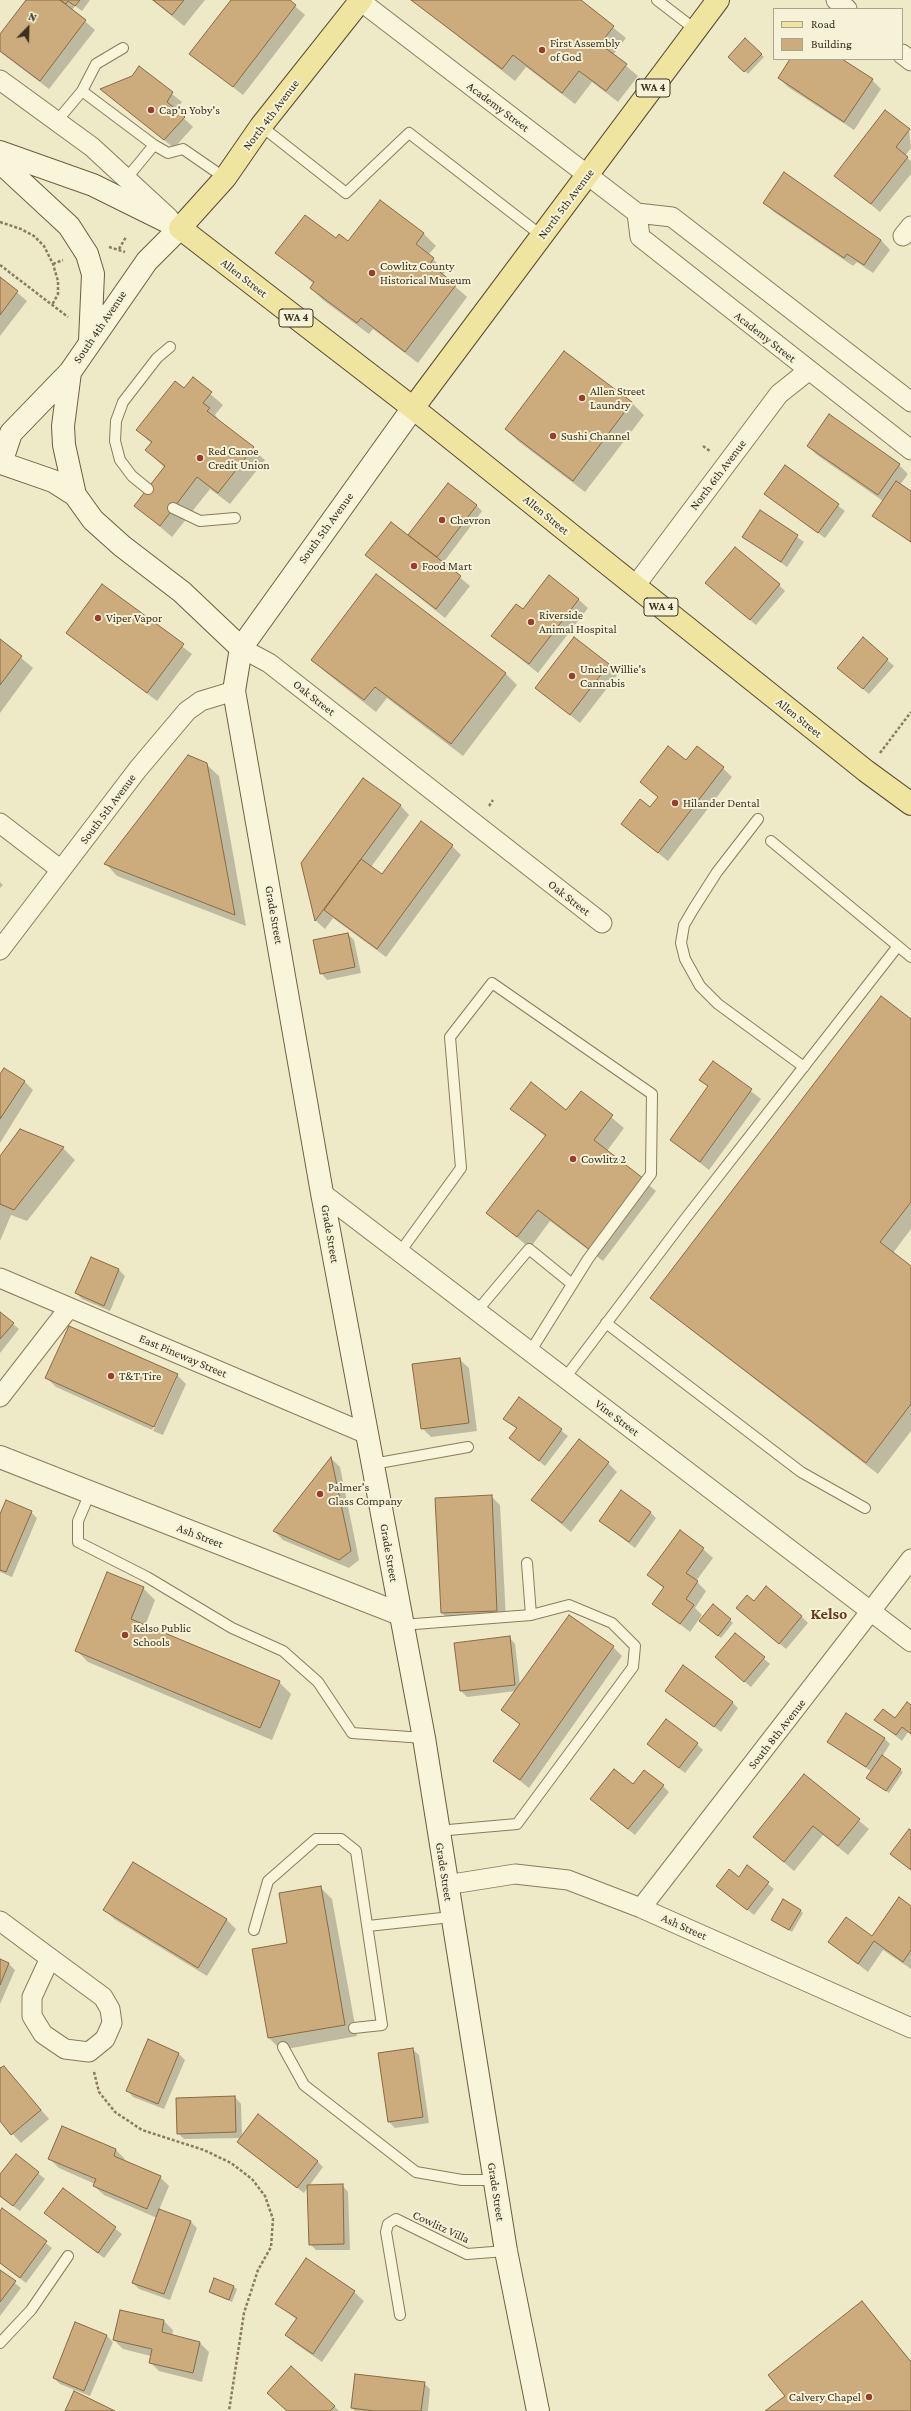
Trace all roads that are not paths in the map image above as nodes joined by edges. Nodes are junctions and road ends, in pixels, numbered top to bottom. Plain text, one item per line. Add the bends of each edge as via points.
1 (360, 0) edge
2 (657, 0) edge
3 (718, 0) edge
4 (836, 0) edge
5 (846, 8) edge
6 (696, 30) junction
7 (123, 48) dead end
8 (903, 55) edge
9 (911, 61) edge
10 (0, 80) edge
11 (82, 91) junction
12 (57, 121) junction
13 (261, 126) junction
14 (154, 145) junction
15 (0, 152) edge
16 (0, 162) edge
17 (587, 175) junction
18 (225, 178) junction
19 (126, 179) junction
20 (637, 213) junction
21 (180, 228) junction
22 (542, 236) junction
23 (89, 343) junction
24 (170, 347) dead end
25 (808, 371) junction
26 (70, 372) junction
27 (911, 402) edge
28 (413, 408) junction
29 (64, 445) joint
30 (911, 450) edge
31 (0, 463) edge
32 (148, 489) dead end
33 (75, 495) junction
34 (173, 508) dead end
35 (235, 518) dead end
36 (635, 586) junction
37 (241, 648) junction
38 (234, 691) junction
39 (911, 804) edge
40 (758, 819) dead end
41 (0, 823) edge
42 (771, 841) dead end
43 (62, 870) junction
44 (602, 923) dead end
45 (898, 946) junction
46 (0, 950) edge
47 (911, 957) edge
48 (804, 1067) junction
49 (322, 1193) junction
50 (400, 1252) junction
51 (0, 1278) edge
52 (572, 1284) junction
53 (69, 1308) junction
54 (477, 1311) junction
55 (606, 1323) junction
56 (530, 1352) junction
57 (565, 1378) junction
58 (0, 1397) edge
59 (367, 1434) junction
60 (468, 1447) dead end
61 (0, 1457) edge
62 (373, 1464) junction
63 (90, 1493) junction
64 (865, 1508) dead end
65 (911, 1559) edge
66 (527, 1563) dead end
67 (872, 1612) junction
68 (531, 1615) junction
69 (401, 1619) junction
70 (911, 1642) edge
71 (424, 1738) junction
72 (437, 1831) junction
73 (446, 1885) junction
74 (641, 1908) junction
75 (451, 1917) junction
76 (0, 1921) edge
77 (368, 1926) junction
78 (254, 1930) dead end
79 (50, 1958) junction
80 (908, 2021) edge
81 (354, 2028) dead end
82 (283, 2047) dead end
83 (494, 2180) junction
84 (506, 2251) junction
85 (68, 2256) dead end
86 (400, 2315) dead end
87 (0, 2342) edge
88 (538, 2411) edge

1 - 13 main road, North 4th Avenue
1 - 17 street, Academy Street
2 - 6 lane
3 - 6 main road, North 5th Avenue / WA 4
4 - 5 street
6 - 17 main road, North 5th Avenue / WA 4
7 - 11 lane via 96,64
8 - 9 street
10 - 12 street, Allen Street
11 - 12 lane
11 - 14 lane
12 - 19 street, Allen Street via 92,147
13 - 18 main road, North 4th Avenue
13 - 22 lane via 346,193 409,133
14 - 18 lane via 168,152 183,150
14 - 19 lane
15 - 21 main road, Allen Street via 93,186
16 - 23 main road via 69,226 87,254 93,274
17 - 20 street, Academy Street
17 - 22 main road, North 5th Avenue / WA 4
18 - 21 main road, North 4th Avenue
19 - 21 street, Allen Street
20 - 25 street, Academy Street via 640,237
20 - 27 street via 672,217
21 - 23 main road, South 4th Avenue via 146,261
21 - 28 main road, Allen Street / WA 4
22 - 28 main road, North 5th Avenue / WA 4
23 - 26 main road, South 4th Avenue
24 - 32 lane via 157,358 123,402 116,421 115,441 120,460 132,476
25 - 30 street, Academy Street
25 - 36 street, North 6th Avenue via 779,394
26 - 29 main road, South 4th Avenue via 63,426
26 - 31 main road via 11,433
28 - 36 main road, Allen Street / WA 4
28 - 37 main road, South 5th Avenue
29 - 33 main road, Oak Street
31 - 33 main road via 53,481
33 - 37 main road, Oak Street via 94,520 182,592
34 - 35 lane via 200,521
36 - 39 main road, Allen Street / WA 4
37 - 38 main road, Grade Street
37 - 44 street, Oak Street via 269,663
38 - 43 street, South 5th Avenue via 201,701 187,711 138,769
38 - 49 main road, Grade Street
40 - 48 lane via 717,872 694,908 684,925 681,943 685,959 700,986 718,1004
41 - 43 street
42 - 45 lane
43 - 46 street, South 5th Avenue
45 - 47 lane
45 - 48 lane
48 - 55 lane
49 - 50 street, Vine Street
49 - 59 main road, Grade Street
50 - 52 lane via 462,1168 450,1037 492,983 652,1094 650,1174
50 - 54 street, Vine Street
51 - 53 street, East Pineway Street
52 - 54 lane via 529,1249
52 - 56 lane
53 - 58 street
53 - 59 street, East Pineway Street
54 - 56 street, Vine Street
55 - 57 lane
55 - 64 lane via 801,1472
56 - 57 street, Vine Street
57 - 67 street, Vine Street
59 - 62 main road, Grade Street
60 - 62 lane
61 - 63 main road, Ash Street
62 - 69 main road, Grade Street
63 - 69 main road, Ash Street
63 - 71 lane via 78,1521 78,1542 147,1578 232,1628 283,1651 318,1682 352,1733
65 - 67 street, South 8th Avenue
66 - 68 lane
67 - 70 street, Vine Street
67 - 74 street, South 8th Avenue
68 - 69 lane
68 - 72 lane via 569,1605 612,1623 635,1646 633,1667 517,1824
69 - 71 main road, Grade Street
71 - 72 main road, Grade Street
72 - 73 main road, Grade Street
73 - 74 street, Ash Street via 515,1874 568,1880
73 - 75 main road, Grade Street
74 - 80 street, Ash Street
75 - 77 lane
75 - 83 main road, Grade Street
76 - 79 street
77 - 78 lane via 356,1851 342,1839 316,1839 268,1882
77 - 81 lane via 382,2025
79 - 79 street via 103,1998 110,2009 112,2023 105,2039 89,2052 65,2049 42,2034 32,2016 32,1997
82 - 83 lane via 304,2085 416,2172 462,2180
83 - 84 main road, Grade Street
84 - 86 lane, Cowlitz Villa via 467,2254 396,2220 388,2224 386,2232
84 - 88 main road, Grade Street
85 - 87 lane via 31,2310

